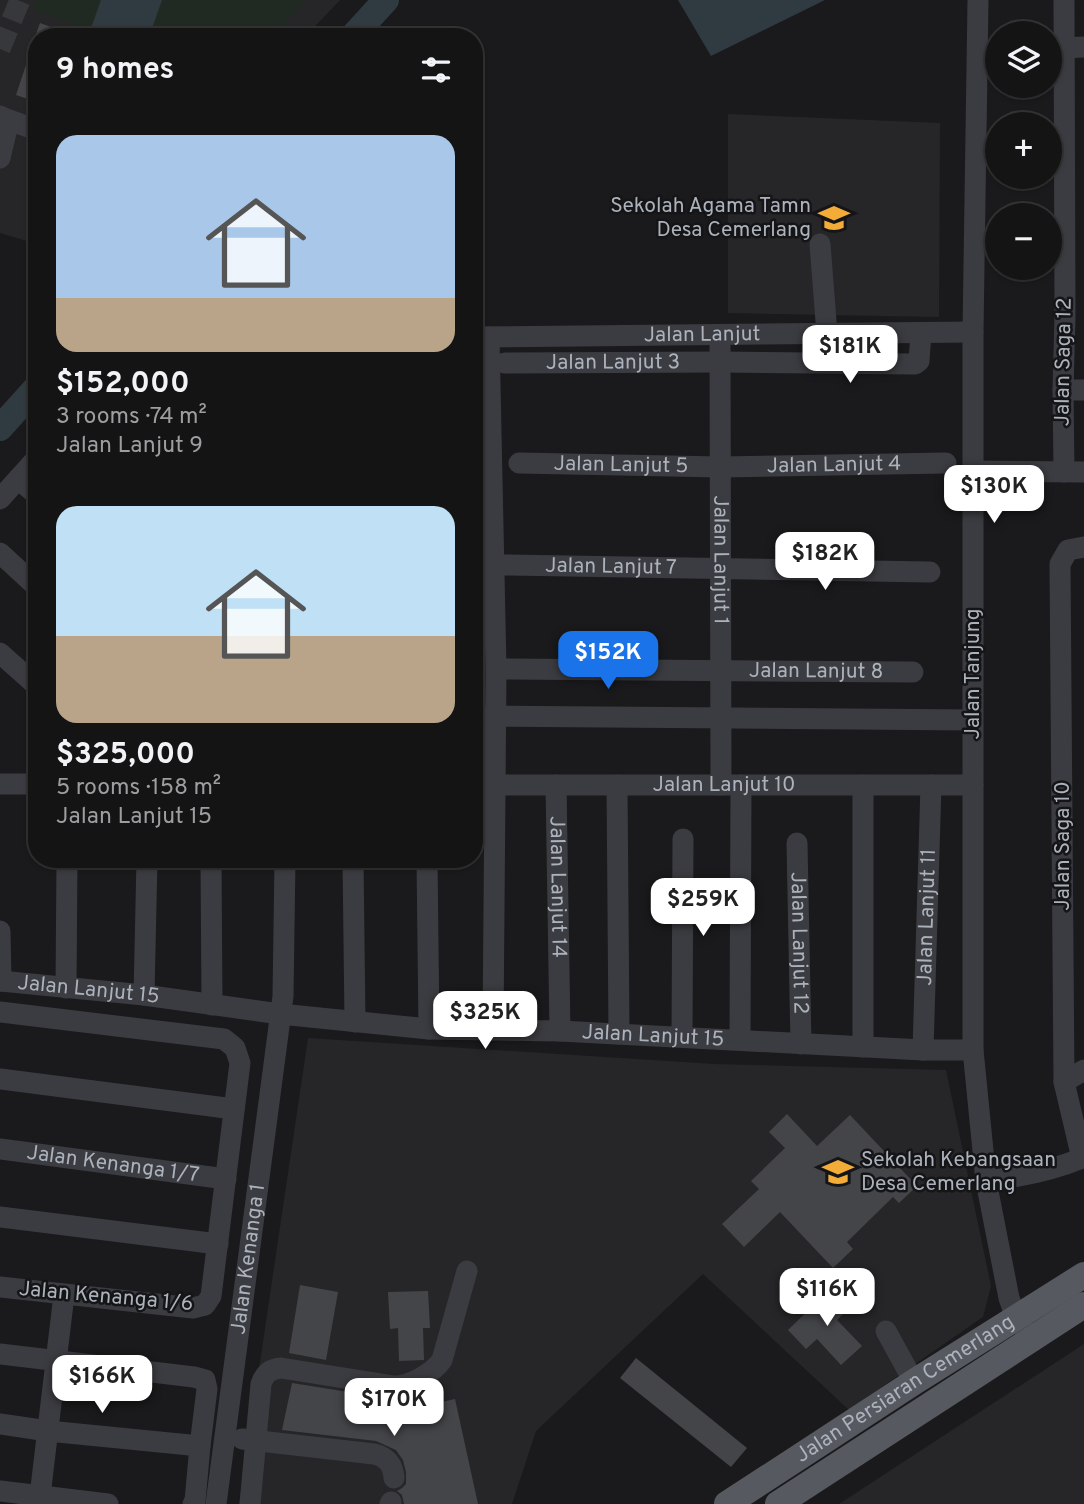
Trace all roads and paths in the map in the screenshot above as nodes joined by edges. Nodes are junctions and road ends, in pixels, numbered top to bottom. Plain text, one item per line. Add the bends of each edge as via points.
1 (978, 0) edge
2 (1064, 0) edge
3 (1073, 48) edge
4 (4, 118) edge
5 (28, 127) edge
6 (0, 158) edge
7 (820, 244) dead end
8 (1074, 316) edge
9 (973, 332) junction
10 (921, 333) junction
11 (827, 334) junction
12 (720, 336) junction
13 (483, 337) edge
14 (483, 361) edge
15 (720, 362) junction
16 (505, 363) dead end
17 (1073, 390) edge
18 (519, 463) dead end
19 (946, 463) dead end
20 (28, 467) edge
21 (720, 467) junction
22 (974, 471) junction
23 (1074, 472) edge
24 (18, 479) junction
25 (28, 487) edge
26 (0, 499) edge
27 (1084, 547) edge
28 (0, 552) edge
29 (503, 565) dead end
30 (720, 569) junction
31 (930, 572) dead end
32 (28, 578) edge
33 (0, 653) edge
34 (496, 669) junction
35 (720, 671) junction
36 (914, 672) dead end
37 (28, 678) edge
38 (485, 716) edge
39 (720, 718) junction
40 (972, 720) junction
41 (0, 784) edge
42 (28, 784) edge
43 (484, 785) edge
44 (556, 785) junction
45 (617, 785) junction
46 (731, 785) junction
47 (863, 785) junction
48 (931, 785) junction
49 (973, 785) junction
50 (1073, 790) edge
51 (683, 839) dead end
52 (797, 842) dead end
53 (67, 868) edge
54 (147, 868) edge
55 (211, 868) edge
56 (285, 868) edge
57 (354, 868) edge
58 (427, 868) edge
59 (0, 931) edge
60 (1, 981) edge
61 (66, 988) junction
62 (144, 995) junction
63 (212, 1005) junction
64 (0, 1012) edge
65 (280, 1014) junction
66 (355, 1023) junction
67 (429, 1029) junction
68 (493, 1030) junction
69 (560, 1031) junction
70 (619, 1034) junction
71 (681, 1037) junction
72 (740, 1040) junction
73 (802, 1044) junction
74 (863, 1047) junction
75 (923, 1050) junction
76 (973, 1050) junction
77 (1084, 1070) edge
78 (0, 1079) edge
79 (1064, 1082) junction
80 (234, 1108) junction
81 (0, 1149) edge
82 (1083, 1158) edge
83 (226, 1179) junction
84 (986, 1181) junction
85 (0, 1217) edge
86 (218, 1244) junction
87 (467, 1271) dead end
88 (1084, 1275) edge
89 (0, 1287) edge
90 (64, 1295) junction
91 (1084, 1305) edge
92 (1024, 1329) junction
93 (886, 1331) dead end
94 (0, 1354) edge
95 (56, 1362) junction
96 (914, 1382) junction
97 (0, 1424) edge
98 (48, 1431) junction
99 (226, 1437) junction
100 (256, 1441) junction
101 (200, 1446) junction
102 (394, 1478) dead end
103 (0, 1491) edge
104 (39, 1500) edge
105 (201, 1503) edge
106 (108, 1504) edge
107 (254, 1504) edge
108 (727, 1504) edge
109 (778, 1504) edge

1 - 9 street, Jalan Tanjung
2 - 3 street, Jalan Saga 12
3 - 8 street, Jalan Saga 12
4 - 5 street
4 - 6 street
7 - 11 street
8 - 17 street, Jalan Saga 12
9 - 10 street, Jalan Lanjut
9 - 22 street, Jalan Tanjung
10 - 11 street, Jalan Lanjut
10 - 15 street, Jalan Lanjut 3 via 915,364
11 - 12 street, Jalan Lanjut
12 - 13 street, Jalan Lanjut
12 - 15 street, Jalan Lanjut 1
14 - 34 street
15 - 16 street, Jalan Lanjut 3
15 - 21 street, Jalan Lanjut 1
17 - 23 street, Jalan Saga 12
18 - 21 street, Jalan Lanjut 5
19 - 21 street, Jalan Lanjut 4
20 - 24 street
21 - 30 street, Jalan Lanjut 1
22 - 23 street
22 - 40 street, Jalan Tanjung
24 - 25 street
24 - 26 street
27 - 50 street, Jalan Saga 10 via 1068,550 1060,564
28 - 32 street
29 - 30 street, Jalan Lanjut 7
30 - 31 street
30 - 35 street, Jalan Lanjut 1
33 - 37 street
34 - 35 street, Jalan Lanjut 8
34 - 38 street
35 - 36 street, Jalan Lanjut 8
35 - 39 street, Jalan Lanjut 1
38 - 39 street
38 - 43 street
39 - 40 street
39 - 46 street, Jalan Lanjut 1
40 - 49 street, Jalan Tanjung
41 - 42 street
43 - 44 street, Jalan Lanjut 10
43 - 68 street
44 - 45 street, Jalan Lanjut 10
44 - 69 street, Jalan Lanjut 14
45 - 46 street, Jalan Lanjut 10
45 - 70 street
46 - 47 street, Jalan Lanjut 10
46 - 72 street, Jalan Lanjut 1
47 - 48 street, Jalan Lanjut 10
47 - 74 street
48 - 49 street, Jalan Lanjut 10
48 - 75 street, Jalan Lanjut 11
49 - 76 street, Jalan Tanjung
50 - 79 street, Jalan Saga 10
51 - 71 street
52 - 73 street, Jalan Lanjut 12
53 - 61 street
54 - 62 street
55 - 63 street
56 - 65 street, Jalan Kenanga 1
57 - 66 street
58 - 67 street
59 - 60 street
60 - 61 street, Jalan Lanjut 15
61 - 62 street, Jalan Lanjut 15
62 - 63 street, Jalan Lanjut 15
63 - 65 street, Jalan Lanjut 15
64 - 80 street via 224,1039 239,1058
65 - 66 street, Jalan Lanjut 15
65 - 99 street, Jalan Kenanga 1
66 - 67 street, Jalan Lanjut 15
67 - 68 street, Jalan Lanjut 15
68 - 69 street, Jalan Lanjut 15
69 - 70 street, Jalan Lanjut 15
70 - 71 street, Jalan Lanjut 15
71 - 72 street, Jalan Lanjut 15
72 - 73 street, Jalan Lanjut 15
73 - 74 street, Jalan Lanjut 15
74 - 75 street, Jalan Lanjut 15
75 - 76 street, Jalan Lanjut 15
76 - 84 street, Jalan Tanjung
77 - 79 street
78 - 80 street
79 - 82 street, Jalan Saga 10
80 - 83 street
81 - 83 street, Jalan Kenanga 1/7
82 - 84 street via 1040,1172
83 - 86 street
84 - 92 street, Jalan Tanjung via 1009,1298
85 - 86 street
86 - 90 street, Jalan Kenanga 1/6 via 210,1299 201,1307
87 - 100 street via 437,1367 398,1386 274,1368 261,1384
88 - 92 main road, Jalan Persiaran Cemerlang
89 - 90 street, Jalan Kenanga 1/6
90 - 95 street
91 - 92 main road, Jalan Persiaran Cemerlang
92 - 96 main road, Jalan Persiaran Cemerlang
92 - 109 main road, Jalan Persiaran Cemerlang
93 - 96 street
94 - 95 street
95 - 98 street
95 - 101 street via 205,1380
96 - 108 main road, Jalan Persiaran Cemerlang
97 - 98 street
98 - 101 street
98 - 104 street
99 - 100 street
99 - 105 street, Jalan Kenanga 1
100 - 102 street via 374,1454 387,1460
100 - 107 street
101 - 105 street
103 - 104 street
104 - 106 street

